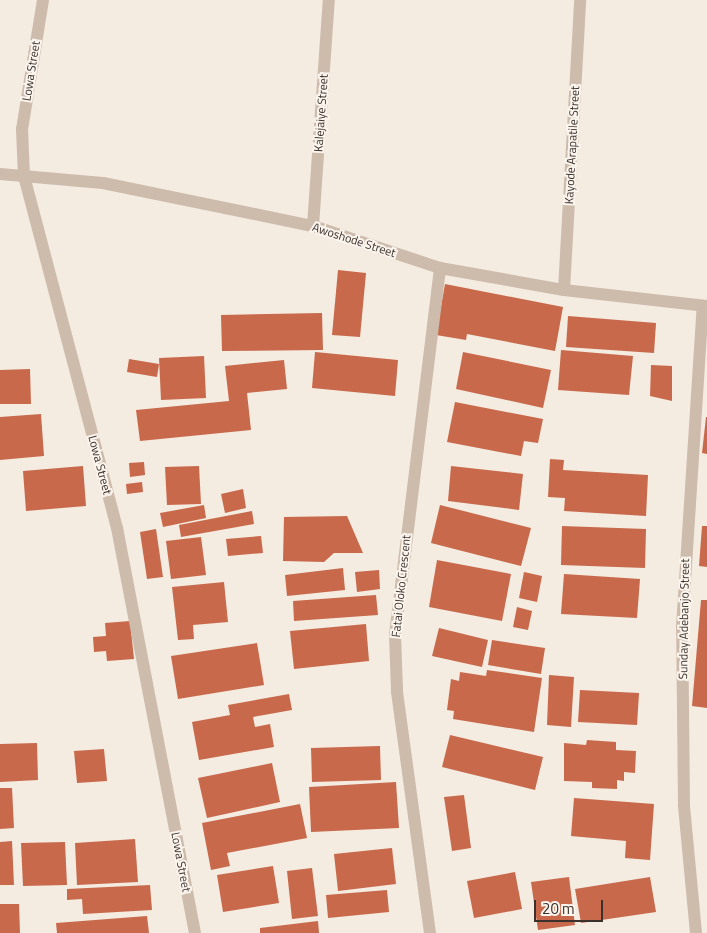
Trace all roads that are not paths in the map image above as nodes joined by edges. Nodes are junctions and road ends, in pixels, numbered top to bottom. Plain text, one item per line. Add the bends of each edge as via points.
1 (43, 0) edge
2 (329, 0) edge
3 (580, 0) edge
4 (0, 174) edge
5 (24, 176) junction
6 (313, 226) junction
7 (440, 268) junction
8 (564, 290) junction
9 (705, 306) edge
10 (195, 933) edge
11 (430, 933) edge
12 (696, 933) edge

1 - 5 street, Lowa Street via 22,129
2 - 6 street, Kalejaiye Street
3 - 8 street, Kayode Arapatile Street
4 - 5 street, Awoshode Street
5 - 6 street, Awoshode Street via 103,183
5 - 10 street, Lowa Street via 117,528
6 - 7 street, Awoshode Street
7 - 8 street, Awoshode Street
7 - 11 street, Fatai Oloko Crescent via 395,635 397,692
8 - 9 street, Awoshode Street
9 - 12 street, Sunday Adebanjo Street via 682,627 684,805

